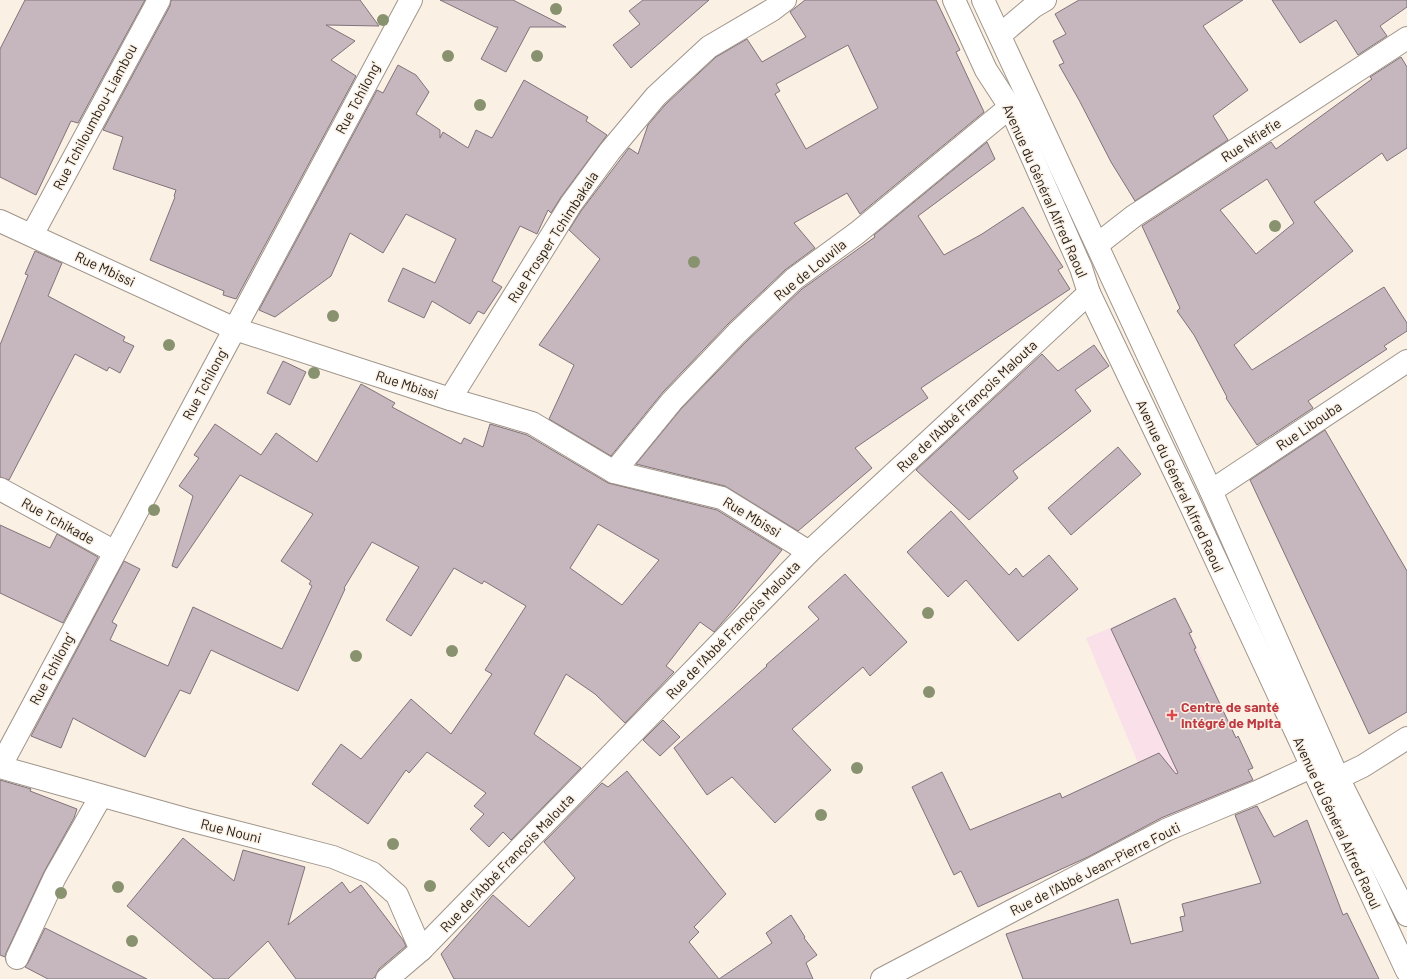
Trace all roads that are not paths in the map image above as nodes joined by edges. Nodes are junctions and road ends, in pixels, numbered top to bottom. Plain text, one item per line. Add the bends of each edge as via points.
1 (159, 0) edge
2 (411, 0) edge
3 (785, 0) edge
4 (954, 0) edge
5 (983, 0) edge
6 (1045, 0) edge
7 (1000, 35) junction
8 (1407, 38) edge
9 (1010, 107) junction
10 (0, 221) edge
11 (32, 235) junction
12 (1098, 244) junction
13 (1089, 293) junction
14 (235, 329) junction
15 (1407, 361) edge
16 (450, 399) junction
17 (614, 472) junction
18 (0, 489) edge
19 (1211, 492) junction
20 (115, 552) junction
21 (809, 552) junction
22 (1407, 738) edge
23 (0, 767) edge
24 (1311, 767) junction
25 (1338, 778) junction
26 (101, 796) junction
27 (1407, 915) edge
28 (421, 950) junction
29 (17, 958) dead end
30 (1407, 971) edge
31 (387, 979) edge
32 (882, 979) edge

1 - 11 street, Rue Tchiloumbou-Liambou
2 - 14 street, Rue Tchilong'
3 - 16 street, Rue Prosper Tchimbakala via 709,47 656,96 610,151 571,204
4 - 9 street, Avenue du Général Alfred Raoul via 986,70
5 - 7 street
6 - 7 street
7 - 12 street
8 - 12 street, Rue Nfiefie via 1134,216
9 - 13 street, Avenue du Général Alfred Raoul via 1081,268
9 - 17 street, Rue de Louvila via 857,233 794,279 737,333 672,401
10 - 11 street, Rue Mbissi
11 - 14 street, Rue Mbissi
12 - 19 street
13 - 21 street, Rue de l'Abbé François Malouta
13 - 24 street, Avenue du Général Alfred Raoul
14 - 16 street, Rue Mbissi
14 - 20 street, Rue Tchilong'
15 - 19 street, Rue Libouba
16 - 17 street, Rue Mbissi via 532,423
17 - 21 street, Rue Mbissi via 722,498
18 - 20 street, Rue Tchikade
19 - 25 street
20 - 23 street, Rue Tchilong'
21 - 28 street, Rue de l'Abbé François Malouta
22 - 25 street via 1363,766
23 - 26 street, Rue Nouni
24 - 30 street, Avenue du Général Alfred Raoul
24 - 32 street, Rue de l'Abbé Jean-Pierre Fouti via 1166,830
25 - 27 street
26 - 28 street, Rue Nouni via 333,857 372,873 397,895
26 - 29 street via 55,877
28 - 31 street, Rue de l'Abbé François Malouta

